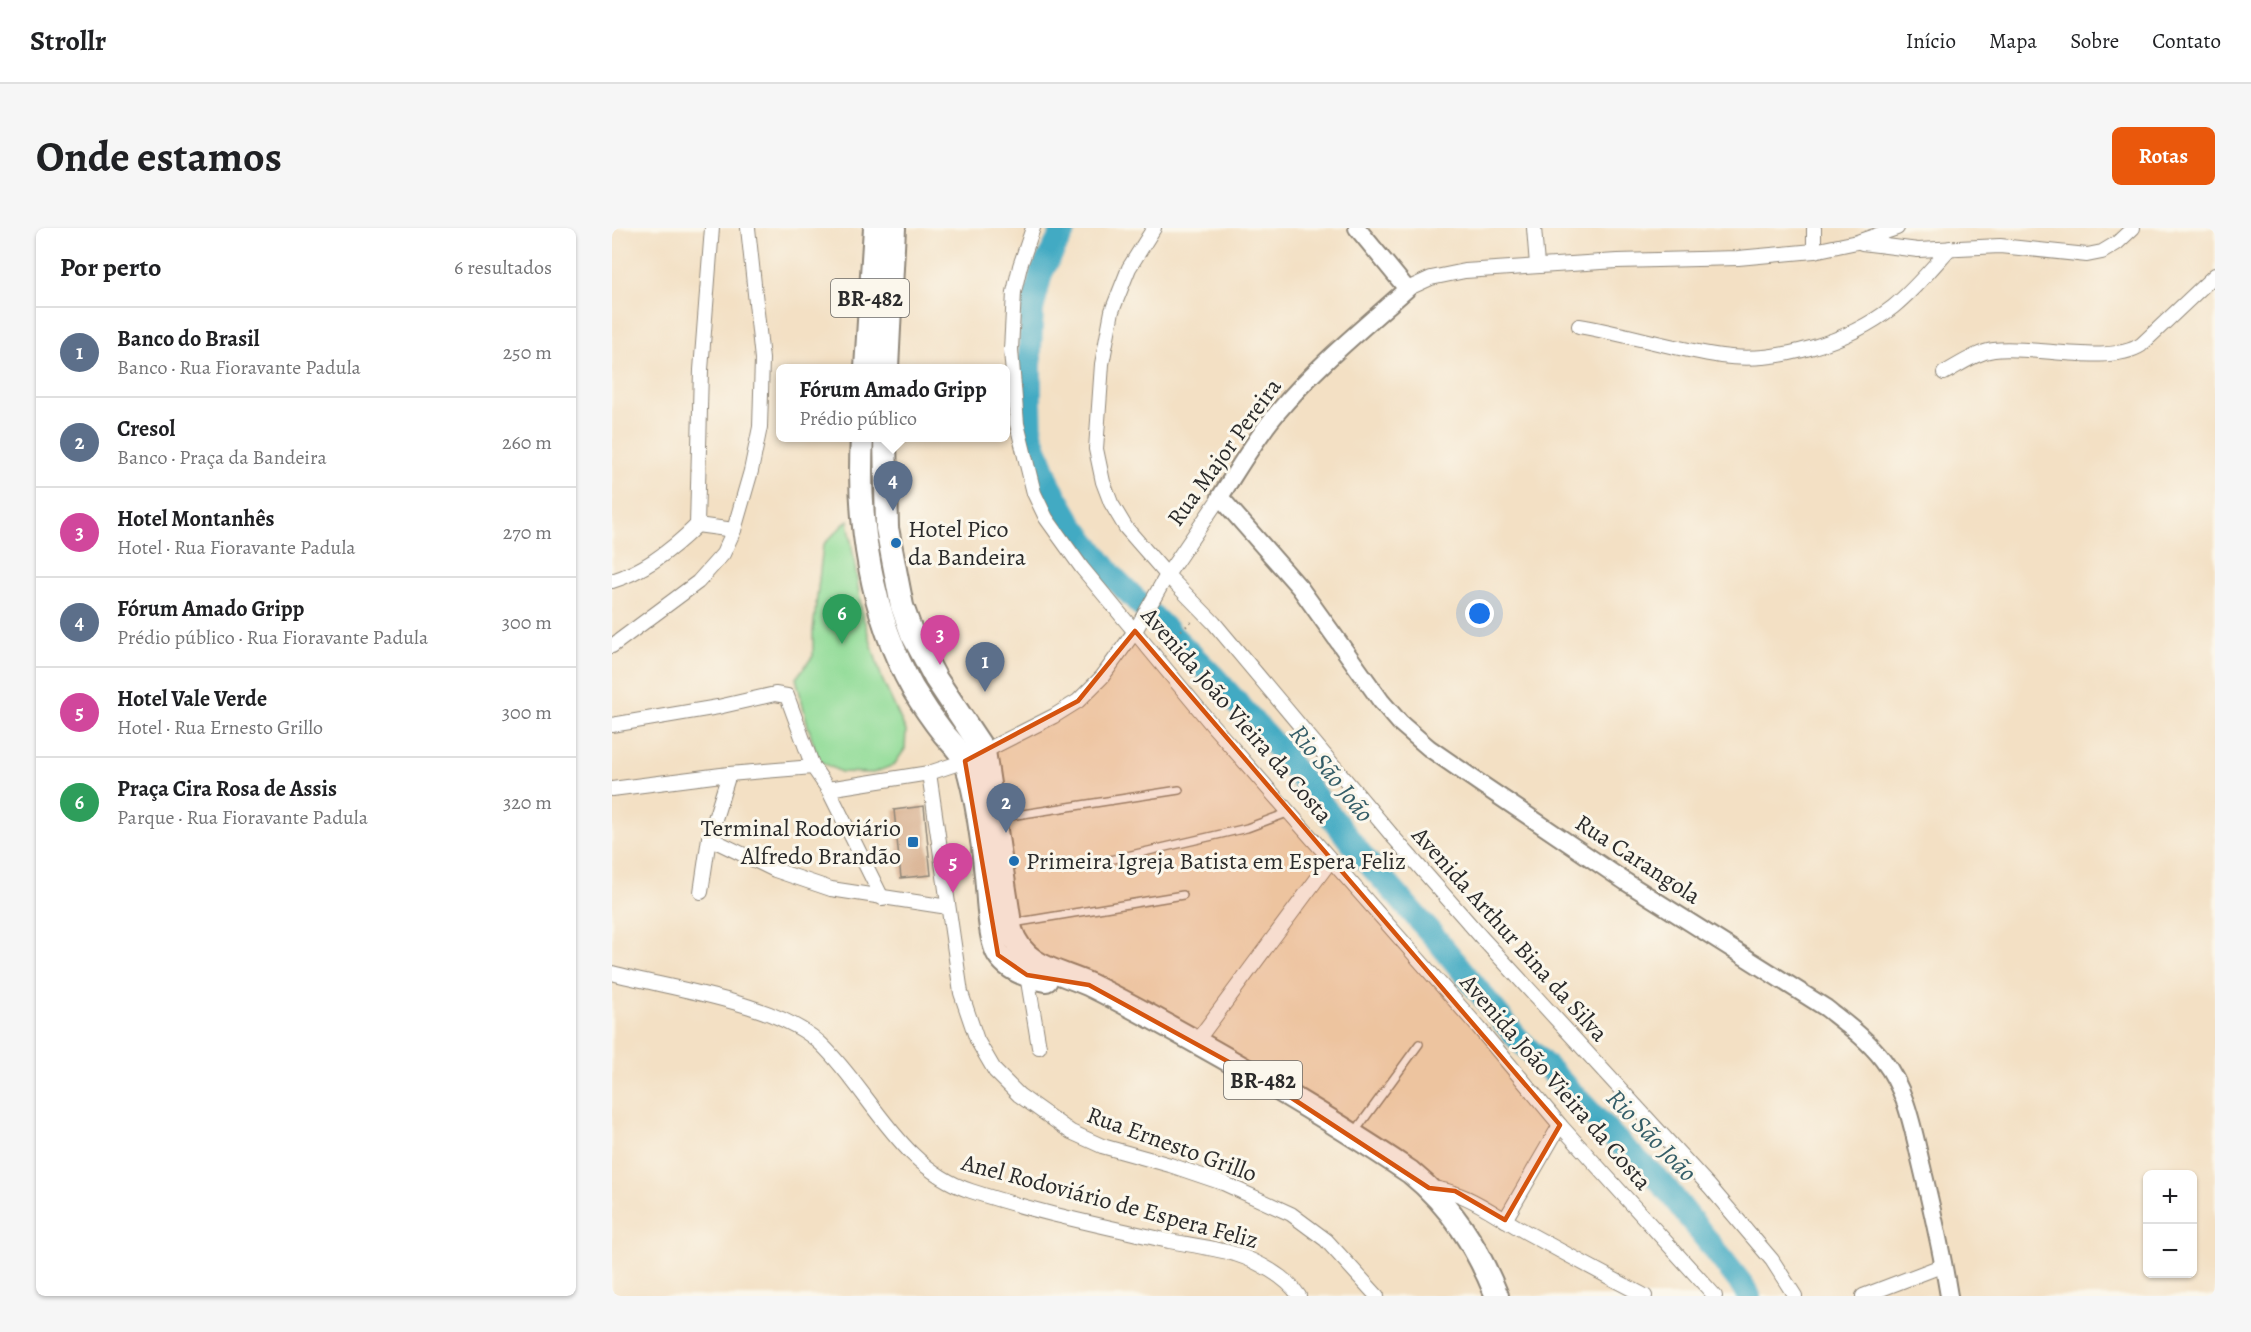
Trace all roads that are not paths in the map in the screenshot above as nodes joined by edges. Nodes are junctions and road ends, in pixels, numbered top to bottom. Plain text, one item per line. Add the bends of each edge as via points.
1 (712, 228) edge
2 (748, 228) edge
3 (875, 228) edge
4 (894, 228) edge
5 (1033, 228) edge
6 (1154, 228) edge
7 (1357, 228) edge
8 (1534, 228) edge
9 (1814, 228) edge
10 (1897, 228) edge
11 (2133, 228) edge
12 (1857, 242) junction
13 (1950, 248) junction
14 (1815, 251) junction
15 (1537, 265) junction
16 (2215, 274) edge
17 (1407, 289) junction
18 (1579, 326) dead end
19 (866, 364) edge
20 (887, 364) edge
21 (1944, 373) dead end
22 (862, 442) edge
23 (885, 442) edge
24 (1220, 497) junction
25 (697, 525) junction
26 (734, 530) junction
27 (1167, 575) junction
28 (612, 581) edge
29 (1137, 627) junction
30 (612, 646) edge
31 (612, 725) edge
32 (975, 756) junction
33 (813, 767) junction
34 (929, 773) junction
35 (729, 774) junction
36 (612, 789) edge
37 (828, 789) junction
38 (1179, 790) dead end
39 (1290, 812) junction
40 (995, 819) junction
41 (709, 838) junction
42 (1331, 860) junction
43 (1101, 862) dead end
44 (701, 892) dead end
45 (1183, 895) dead end
46 (882, 898) junction
47 (948, 907) junction
48 (1011, 924) junction
49 (612, 973) edge
50 (1027, 975) junction
51 (1089, 985) junction
52 (1196, 1042) junction
53 (1419, 1044) dead end
54 (1039, 1047) dead end
55 (1560, 1125) junction
56 (1353, 1135) junction
57 (1429, 1188) junction
58 (1504, 1220) junction
59 (1944, 1265) junction
60 (1881, 1293) edge
61 (1299, 1296) edge
62 (1377, 1296) edge
63 (1497, 1296) edge
64 (1645, 1296) edge
65 (1715, 1296) edge
66 (1795, 1296) edge
67 (1863, 1296) edge
68 (1949, 1296) edge

1 - 25 street via 701,370
2 - 26 street via 762,359 760,427
3 - 19 highway, BR-482
4 - 20 highway, BR-482
5 - 29 street, Avenida João Vieira da Costa via 1014,292 1011,350 1017,424 1034,493 1046,518 1082,568
6 - 27 street, Avenida Arthur Bina da Silva via 1129,268 1112,311 1102,364 1096,449 1111,503 1126,528
7 - 17 street
8 - 15 street
9 - 14 street
10 - 12 street, Rua Major Pereira
11 - 13 street via 2102,252 2087,255 2000,246
12 - 13 street via 1918,250
12 - 14 street, Rua Major Pereira
13 - 18 street via 1892,307 1845,335 1798,351 1773,356 1725,356
14 - 15 street, Rua Major Pereira via 1738,258
15 - 17 street, Rua Major Pereira via 1465,271 1431,278
16 - 21 street via 2133,350 2099,354 1991,350
17 - 24 street, Rua Major Pereira via 1314,372 1276,414
22 - 32 highway, BR-482 via 864,527 879,609 895,656 937,726
23 - 32 highway, BR-482 via 887,528 906,615
24 - 27 street, Rua Major Pereira
24 - 59 street, Rua Carangola via 1300,588 1400,723 1429,748 1626,882 1826,1008 1883,1060 1910,1115
25 - 26 street
25 - 28 street via 650,564
26 - 30 street via 723,554 698,582
27 - 29 street, Rua Major Pereira
27 - 66 street, Avenida Arthur Bina da Silva via 1214,623 1490,947 1710,1187 1772,1260
29 - 32 street, Rua Major Pereira via 1102,677 1078,701
29 - 39 street, Avenida João Vieira da Costa via 1214,726
31 - 33 street via 775,694 787,696
32 - 34 street
32 - 40 highway, BR-482
32 - 50 highway, BR-482 via 993,942 998,955
33 - 35 street
33 - 37 street
34 - 37 street
34 - 47 street, Rua Ernesto Grillo
35 - 36 street
35 - 41 street
37 - 46 street
38 - 40 lane
39 - 42 street, Avenida João Vieira da Costa
39 - 43 lane via 1246,828
40 - 48 highway, BR-482
41 - 44 street
41 - 46 street via 775,870 831,889
42 - 52 street
42 - 55 street, Avenida João Vieira da Costa
45 - 48 lane
46 - 47 street
47 - 62 street, Rua Ernesto Grillo via 961,993 970,1022 995,1071 1019,1095 1071,1132 1102,1146 1223,1183 1291,1214 1326,1240
48 - 51 highway, BR-482 via 1015,942 1029,959
49 - 61 street, Anel Rodoviário de Espera Feliz via 718,998 794,1025 820,1043 910,1153 936,1176 1001,1200 1237,1255 1281,1278
50 - 51 highway, BR-482
50 - 54 street
51 - 52 highway, BR-482
52 - 56 highway, BR-482
53 - 56 lane
55 - 58 street
55 - 65 street, Avenida João Vieira da Costa
56 - 57 highway, BR-482
57 - 58 street via 1455,1191
57 - 63 highway, BR-482 via 1482,1259
58 - 64 street
59 - 60 street
59 - 68 street, Rua Carangola
60 - 67 street

